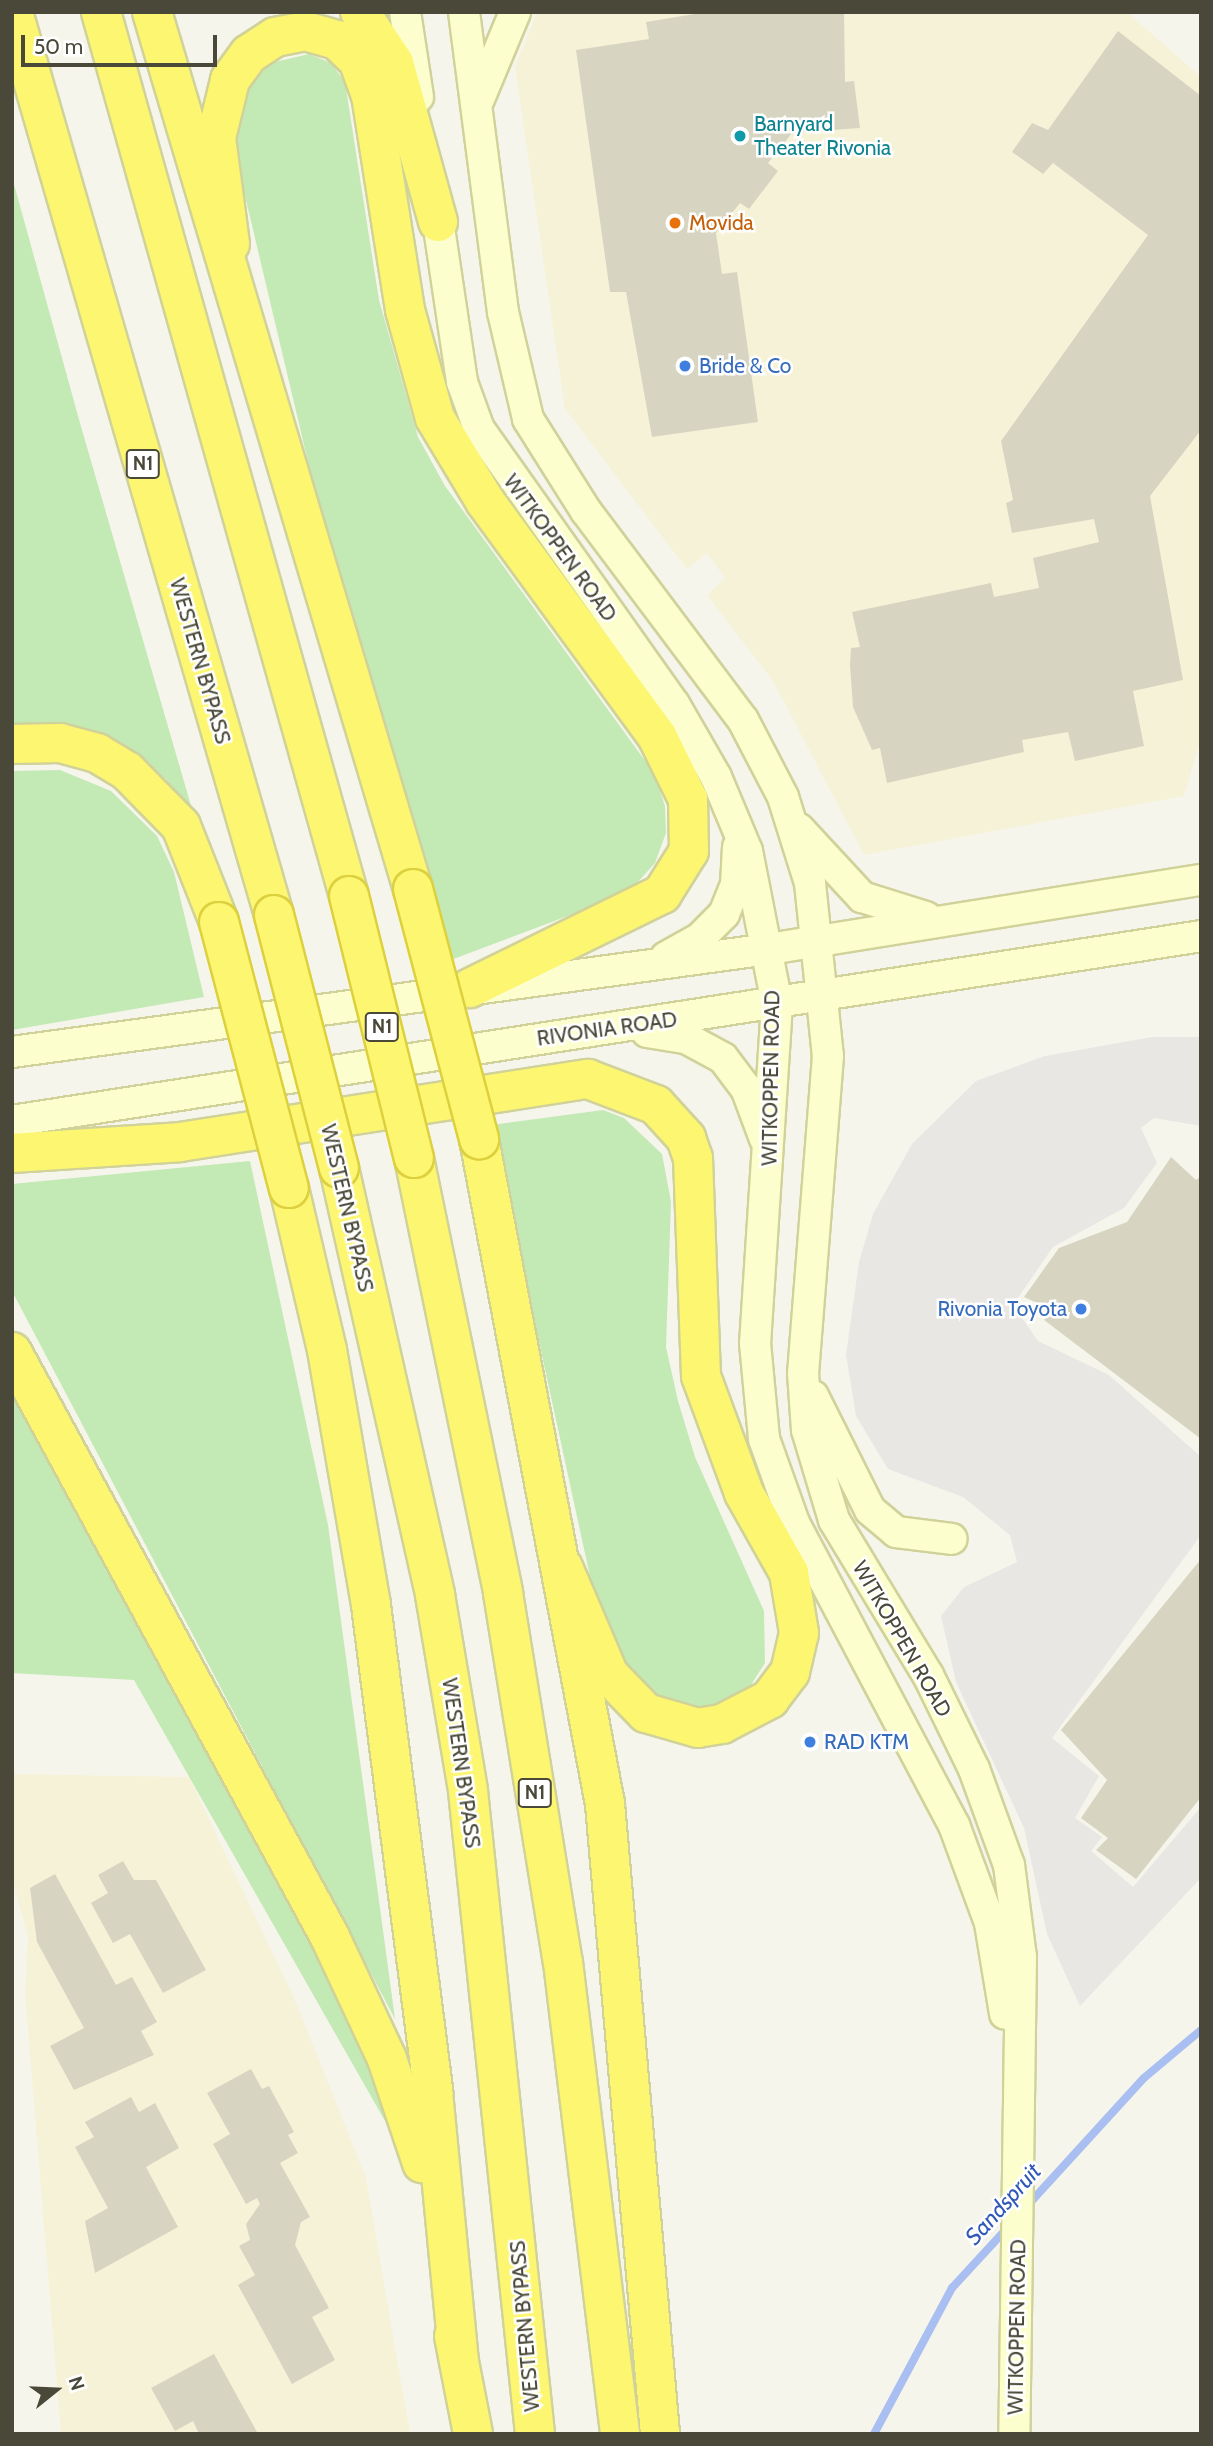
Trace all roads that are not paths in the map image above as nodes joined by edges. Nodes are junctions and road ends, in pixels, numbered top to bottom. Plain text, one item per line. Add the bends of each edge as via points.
1 (12, 12) edge
2 (101, 12) edge
3 (152, 12) edge
4 (273, 12) edge
5 (360, 12) edge
6 (405, 12) edge
7 (464, 12) edge
8 (515, 12) edge
9 (477, 106) junction
10 (438, 222) junction
11 (230, 244) junction
12 (239, 307) junction
13 (12, 744) edge
14 (792, 821) junction
15 (736, 824) junction
16 (1201, 880) edge
17 (943, 919) junction
18 (1201, 936) edge
19 (820, 941) junction
20 (769, 949) junction
21 (650, 964) junction
22 (470, 988) junction
23 (825, 997) junction
24 (777, 1004) junction
25 (616, 1028) junction
26 (12, 1052) edge
27 (12, 1121) edge
28 (12, 1153) edge
29 (771, 1159) junction
30 (12, 1352) edge
31 (803, 1373) junction
32 (951, 1539) dead end
33 (563, 1567) junction
34 (1016, 2098) junction
35 (459, 2360) junction
36 (473, 2434) edge
37 (535, 2434) edge
38 (620, 2434) edge
39 (660, 2434) edge
40 (1014, 2434) edge

1 - 37 highway, WESTERN BYPASS / N1, bridge via 274,915 339,1168 435,1595 468,1791
2 - 38 highway, N1, bridge via 349,896 414,1158 503,1593 558,1935
3 - 12 highway
4 - 11 highway via 226,52 202,100 202,133
5 - 10 highway via 394,62
6 - 10 main road, WITKOPPEN ROAD
7 - 9 main road, WITKOPPEN ROAD
8 - 9 main road
9 - 14 main road, WITKOPPEN ROAD via 506,335 535,436 743,720
10 - 15 main road, WITKOPPEN ROAD via 462,382 479,429 674,704
11 - 12 highway
11 - 22 highway via 216,138 230,80 249,54 275,37 306,31 329,36 348,48 366,76 411,335 435,418 485,501 657,736 688,799 689,851 662,894
12 - 33 highway, bridge via 413,889 479,1139
13 - 35 highway, bridge via 60,743 97,753 146,788 181,826 219,922 327,1350 369,1592 407,1875
14 - 17 main road via 862,897
14 - 19 main road, WITKOPPEN ROAD
15 - 20 main road, WITKOPPEN ROAD
15 - 21 main road via 736,885 724,914 700,938
16 - 17 main road
17 - 19 main road
18 - 23 main road, RIVONIA ROAD
19 - 20 main road
19 - 23 main road, WITKOPPEN ROAD
20 - 21 main road
20 - 24 main road, WITKOPPEN ROAD
21 - 22 main road
22 - 26 main road
23 - 24 main road, RIVONIA ROAD
23 - 31 main road, WITKOPPEN ROAD via 828,1090
24 - 25 main road, RIVONIA ROAD
24 - 29 main road, WITKOPPEN ROAD
25 - 27 main road, RIVONIA ROAD
25 - 29 main road via 686,1038 723,1058 754,1102
28 - 33 highway via 180,1142 588,1079 656,1105 686,1138 693,1158 701,1376 744,1493 789,1573 799,1633 790,1672 770,1699 722,1724 684,1726 646,1713 609,1675
29 - 34 main road, WITKOPPEN ROAD via 755,1343 769,1461 794,1523 954,1825 989,1923
30 - 35 highway via 356,1987 422,2166
31 - 32 main road via 870,1510 896,1532
31 - 34 main road, WITKOPPEN ROAD via 810,1451 834,1520 928,1675 1003,1844 1021,1957
33 - 39 highway via 605,1804
34 - 40 main road, WITKOPPEN ROAD
35 - 36 highway

